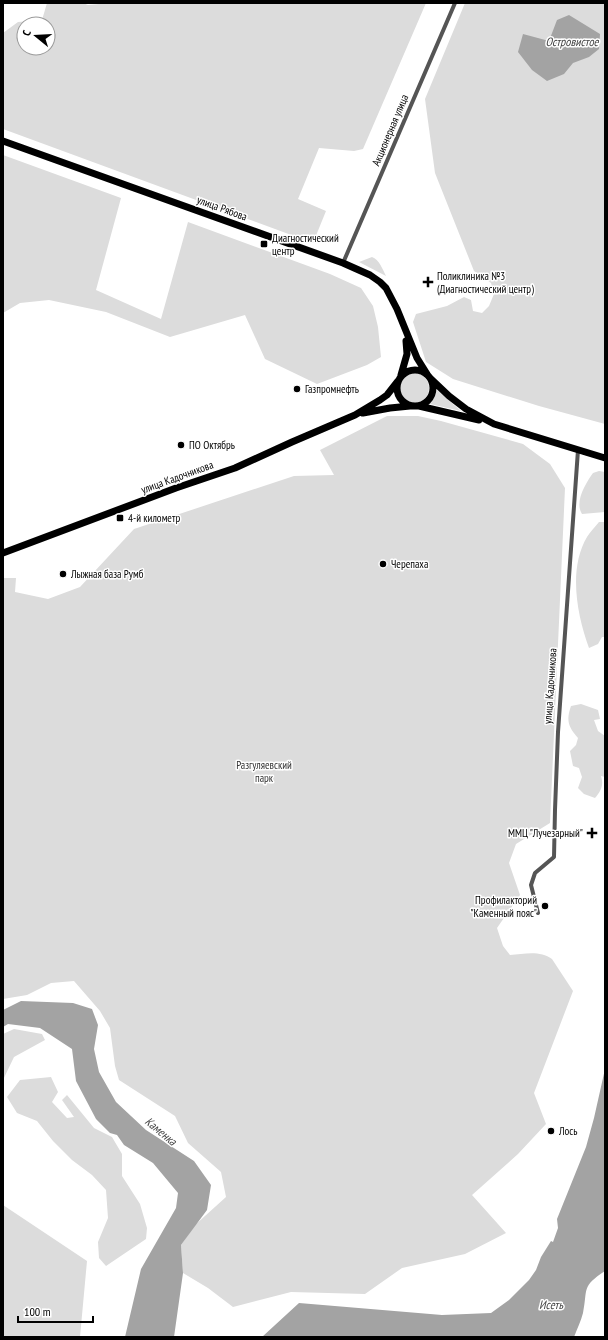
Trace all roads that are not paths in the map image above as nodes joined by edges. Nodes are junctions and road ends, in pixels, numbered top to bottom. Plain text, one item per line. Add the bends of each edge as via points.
1 (455, 3) edge
2 (3, 141) edge
3 (343, 263) junction
4 (405, 330) junction
5 (428, 376) junction
6 (399, 379) junction
7 (410, 406) junction
8 (419, 406) junction
9 (355, 415) junction
10 (494, 424) junction
11 (578, 450) junction
12 (605, 458) edge
13 (3, 553) edge
14 (538, 913) dead end

1 - 3 street, Акционерная улица
2 - 3 main road, улица Рябова
3 - 4 main road, улица Рябова via 370,275 384,286 392,297
4 - 5 main road
4 - 6 main road via 407,354
5 - 6 main road via 419,370 410,370
5 - 8 main road via 433,386 432,395
5 - 10 main road via 466,409
6 - 7 main road via 396,390 399,398
6 - 9 main road via 387,395
7 - 8 main road
7 - 9 main road
8 - 10 main road
9 - 13 main road, улица Кадочникова via 235,468
10 - 11 main road
11 - 12 main road
11 - 14 street, улица Кадочникова via 558,732 554,857 535,873 531,885

